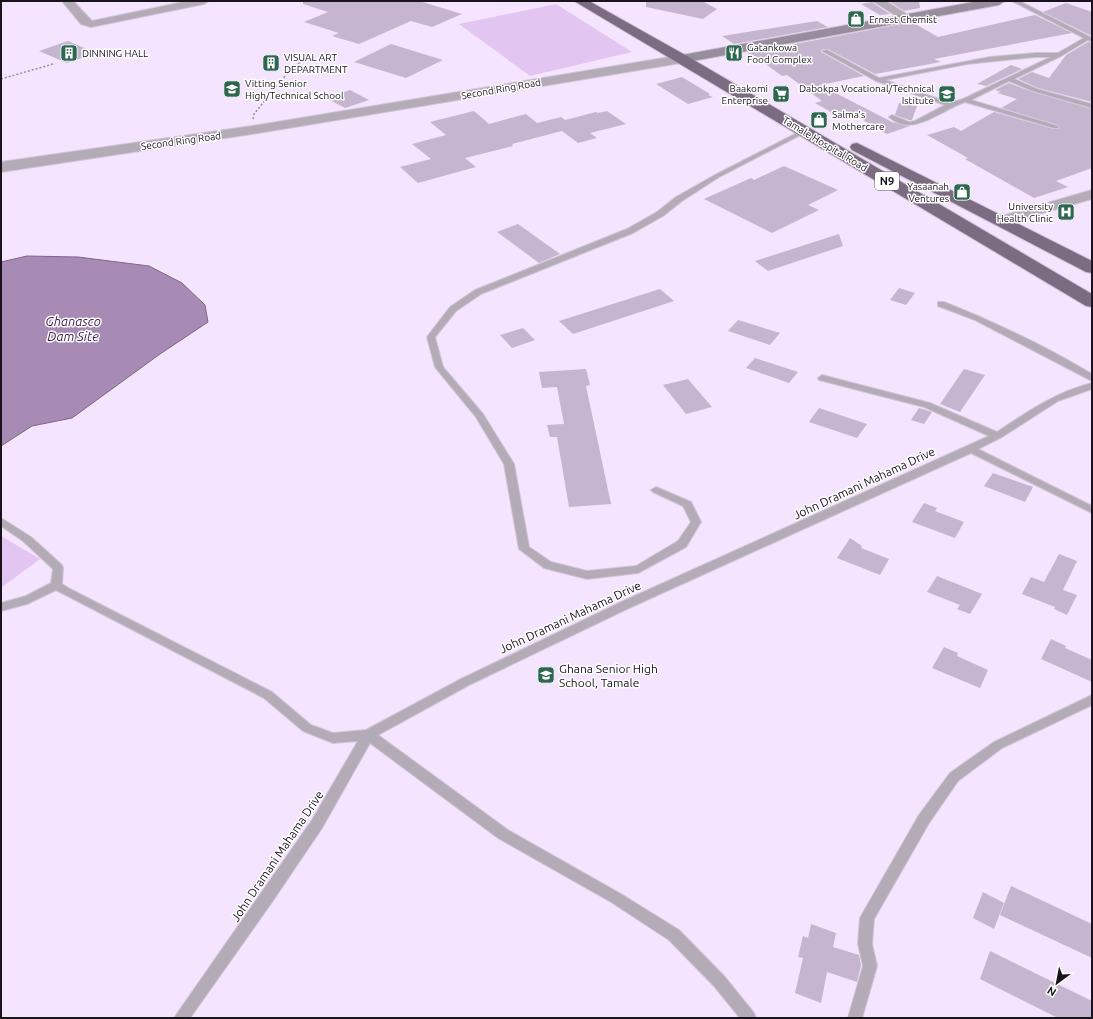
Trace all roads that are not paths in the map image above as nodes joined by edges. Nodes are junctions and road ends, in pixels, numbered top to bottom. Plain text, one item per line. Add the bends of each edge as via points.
1 (67, 1) edge
2 (204, 1) edge
3 (580, 1) edge
4 (601, 1) edge
5 (878, 1) edge
6 (999, 1) edge
7 (1015, 1) edge
8 (905, 17) junction
9 (1090, 39) edge
10 (825, 51) dead end
11 (1059, 55) junction
12 (698, 56) junction
13 (682, 59) junction
14 (1009, 79) junction
15 (878, 80) junction
16 (965, 100) junction
17 (950, 105) junction
18 (1092, 106) edge
19 (892, 117) dead end
20 (1056, 127) dead end
21 (803, 132) junction
22 (1, 167) edge
23 (1092, 194) edge
24 (1000, 221) junction
25 (1092, 268) edge
26 (1092, 302) edge
27 (941, 304) dead end
28 (822, 378) dead end
29 (1092, 378) edge
30 (1092, 386) edge
31 (997, 436) junction
32 (971, 449) junction
33 (656, 490) dead end
34 (1092, 510) edge
35 (1, 521) edge
36 (56, 585) junction
37 (1, 607) edge
38 (1092, 700) edge
39 (368, 735) junction
40 (181, 1018) edge
41 (749, 1018) edge
42 (855, 1018) edge

1 - 2 street via 84,22 91,24
3 - 13 highway, N9
4 - 12 highway, N9
5 - 8 street
6 - 8 main road, Second Ring Road
7 - 9 lane
8 - 12 main road, Second Ring Road
9 - 11 lane
10 - 15 lane
11 - 14 lane
11 - 15 lane via 987,59
12 - 13 main road, Second Ring Road
12 - 24 highway, N9 via 866,152
13 - 21 highway, Tamale Hospital Road / N9
13 - 22 street, Second Ring Road via 252,130
14 - 16 lane
14 - 18 lane via 1035,90
15 - 17 lane
16 - 17 lane
16 - 20 lane
17 - 19 lane via 917,124 908,124
21 - 26 highway, Tamale Hospital Road / N9
21 - 33 lane via 717,176 630,231 478,292 453,309 431,337 439,367 480,416 509,464 524,549 548,565 587,574 638,569 682,544 696,522 687,504
23 - 24 street
24 - 25 highway, N9
27 - 29 lane via 978,318
28 - 31 lane via 926,405
30 - 31 lane, John Dramani Mahama Drive via 1077,389 1054,400
31 - 32 lane, John Dramani Mahama Drive
32 - 34 lane
32 - 39 lane, John Dramani Mahama Drive via 623,606 465,682
35 - 36 lane via 27,539 58,568
36 - 37 lane via 41,595
36 - 39 lane via 268,695 307,728 333,738
38 - 42 lane via 998,745 954,777 924,819 867,918 865,944 870,966
39 - 40 lane, John Dramani Mahama Drive via 317,824 268,898
39 - 41 lane via 503,834 616,898 674,935 719,981

